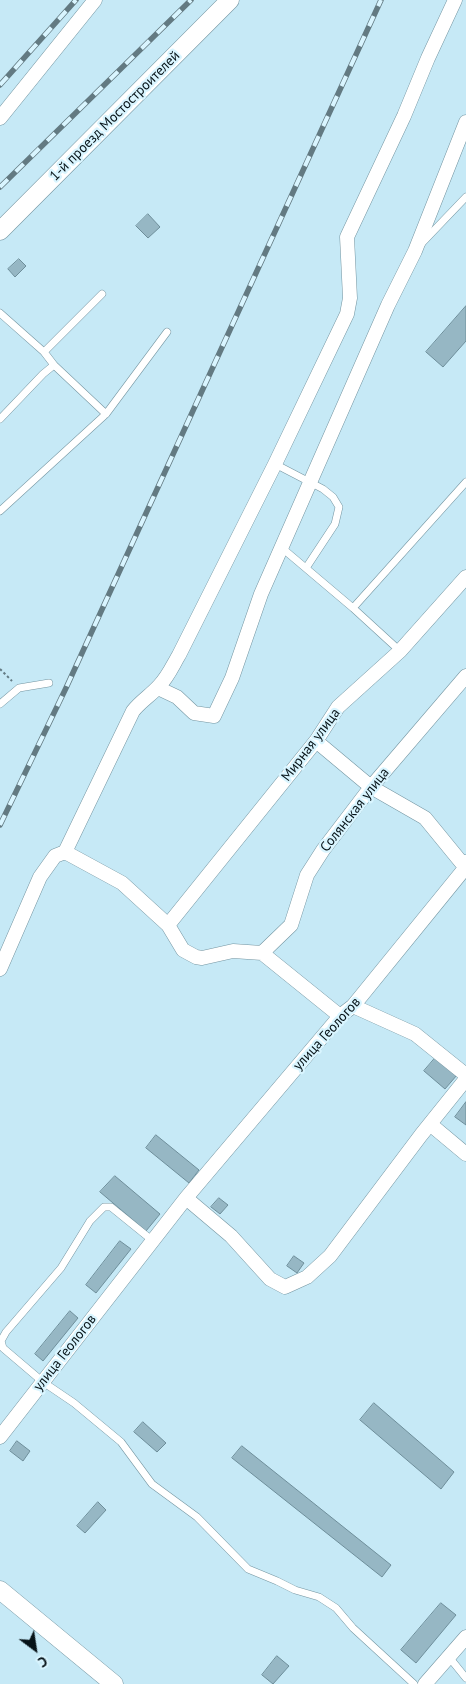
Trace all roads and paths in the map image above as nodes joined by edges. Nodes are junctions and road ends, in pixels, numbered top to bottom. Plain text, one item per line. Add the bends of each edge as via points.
1 (96, 0) edge
2 (230, 0) edge
3 (458, 4) edge
4 (0, 118) edge
5 (466, 122) edge
6 (466, 197) edge
7 (0, 232) edge
8 (415, 251) junction
9 (102, 294) dead end
10 (0, 313) edge
11 (168, 332) dead end
12 (44, 352) junction
13 (54, 365) junction
14 (106, 414) junction
15 (0, 419) edge
16 (275, 464) junction
17 (466, 482) edge
18 (310, 483) junction
19 (0, 512) edge
20 (282, 548) junction
21 (306, 568) junction
22 (466, 577) edge
23 (353, 608) junction
24 (400, 651) junction
25 (0, 669) edge
26 (466, 676) edge
27 (49, 683) dead end
28 (19, 688) junction
29 (158, 688) junction
30 (0, 704) edge
31 (316, 741) junction
32 (371, 788) junction
33 (64, 852) junction
34 (466, 862) edge
35 (466, 867) edge
36 (168, 925) junction
37 (262, 953) junction
38 (0, 968) edge
39 (354, 1006) junction
40 (340, 1016) junction
41 (466, 1075) edge
42 (466, 1079) edge
43 (430, 1124) junction
44 (466, 1154) edge
45 (186, 1198) junction
46 (152, 1241) junction
47 (2, 1348) edge
48 (43, 1382) junction
49 (0, 1437) edge
50 (0, 1590) edge
51 (466, 1638) edge
52 (449, 1657) junction
53 (466, 1678) edge
54 (114, 1684) edge
55 (414, 1684) edge
56 (425, 1684) edge

1 - 4 street
2 - 7 street, 1-й проезд Мостостроителей
3 - 16 street via 428,58 346,237 350,298 347,314
5 - 8 street
6 - 8 lane
8 - 18 street
9 - 12 lane
10 - 12 lane
11 - 14 lane
12 - 13 lane
13 - 14 lane
13 - 15 lane
14 - 19 lane
16 - 18 lane
16 - 29 street via 179,655
17 - 23 lane
18 - 20 street
18 - 21 lane via 333,497 339,508 335,524
20 - 21 lane
20 - 29 street via 214,716 194,712 177,697
21 - 23 lane
22 - 24 street, Мирная улица
23 - 24 lane
24 - 31 street, Мирная улица via 338,707
25 - 28 path
26 - 32 street, Солянская улица
27 - 28 lane
28 - 30 lane
29 - 33 street via 133,711
31 - 32 street
31 - 36 street, Мирная улица
32 - 34 street via 425,818 461,862
32 - 37 street, Солянская улица via 323,850 308,875 291,925
33 - 36 street via 122,883
33 - 38 street via 55,856 40,877
35 - 39 street, улица Геологов
36 - 37 street via 183,950 196,957 209,958 233,951
37 - 40 street
39 - 40 street, улица Геологов
39 - 41 street via 415,1034
40 - 45 street, улица Геологов
42 - 43 street
43 - 44 street
43 - 45 street via 330,1256 307,1277 285,1287 270,1280 232,1236
45 - 46 street, улица Геологов
46 - 47 lane via 111,1207 104,1207 90,1221 61,1268 6,1332 1,1341
46 - 48 street, улица Геологов
47 - 48 lane
48 - 49 street, улица Геологов
48 - 55 lane via 121,1442 152,1484 197,1517 248,1569 295,1590 319,1596 336,1608 352,1628
50 - 54 street
51 - 52 street
52 - 53 lane
52 - 56 street

